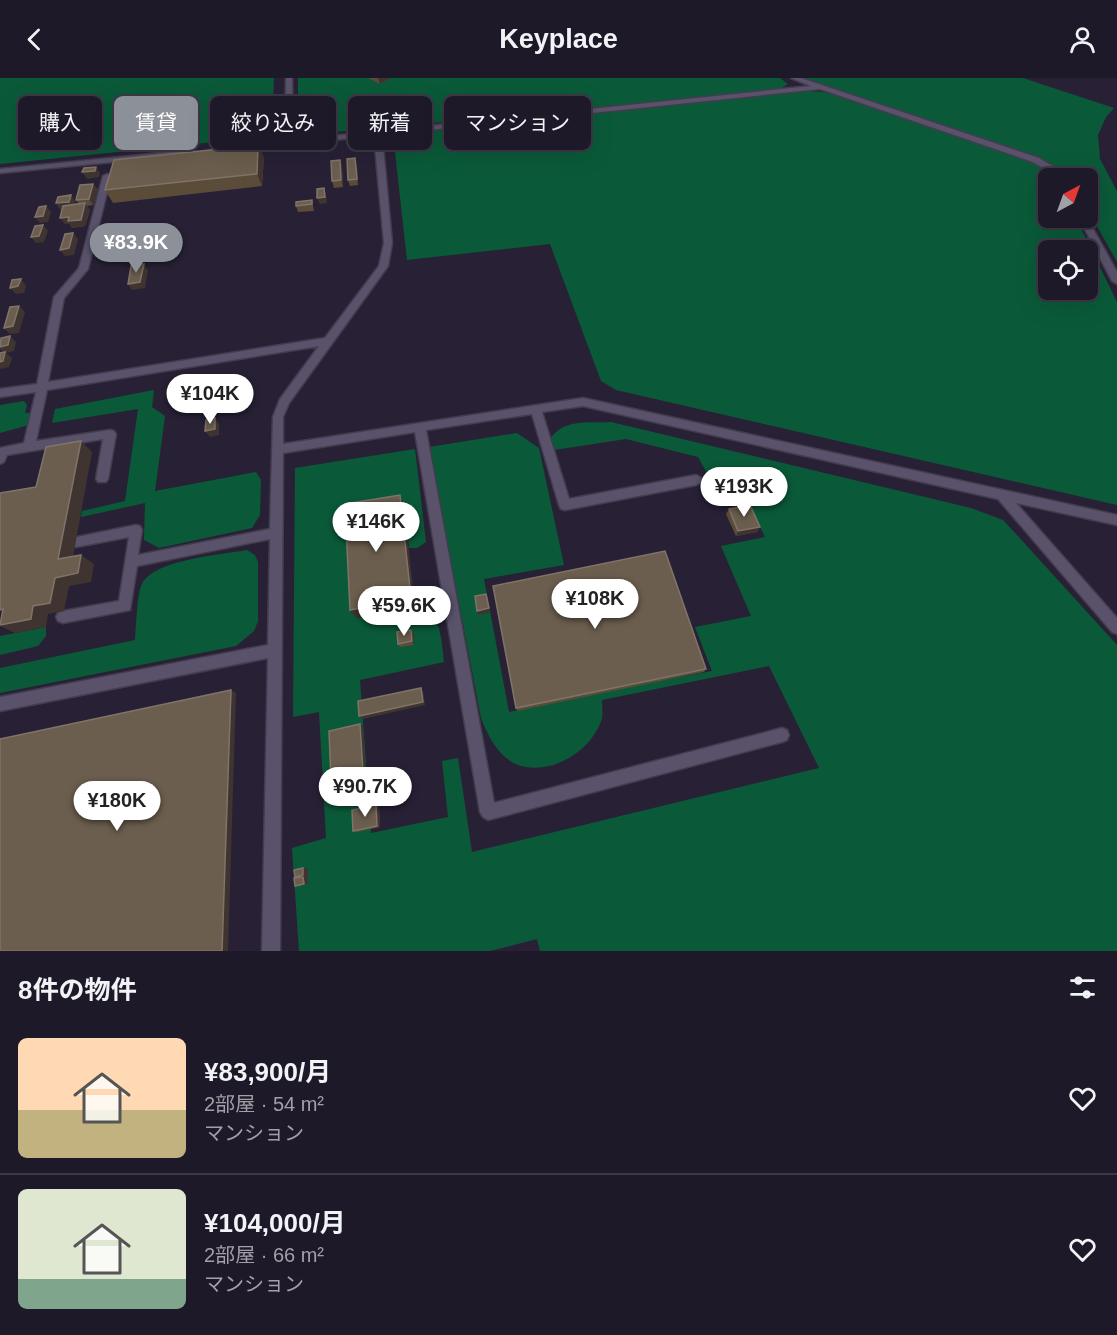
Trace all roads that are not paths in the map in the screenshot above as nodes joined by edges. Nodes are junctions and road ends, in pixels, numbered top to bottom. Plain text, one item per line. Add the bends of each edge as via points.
1 (289, 78) edge
2 (794, 78) edge
3 (822, 87) junction
4 (289, 96) edge
5 (432, 127) edge
6 (380, 150) edge
7 (185, 153) edge
8 (1049, 168) edge
9 (0, 171) edge
10 (107, 176) edge
11 (1088, 228) edge
12 (1117, 281) edge
13 (329, 340) junction
14 (42, 387) junction
15 (0, 393) edge
16 (536, 409) junction
17 (420, 427) junction
18 (29, 446) junction
19 (277, 450) junction
20 (0, 459) edge
21 (102, 479) dead end
22 (696, 480) dead end
23 (1002, 495) junction
24 (1117, 520) edge
25 (276, 533) junction
26 (76, 542) dead end
27 (131, 562) junction
28 (63, 617) dead end
29 (1117, 628) edge
30 (275, 650) junction
31 (0, 704) edge
32 (782, 735) dead end
33 (271, 951) edge

1 - 4 lane
2 - 3 lane
3 - 5 lane
3 - 8 lane
6 - 13 lane via 386,258 380,272
7 - 9 lane
10 - 14 lane via 83,269 59,297
11 - 12 lane
13 - 14 lane
13 - 19 lane via 284,402 278,417
14 - 15 lane
14 - 18 lane
16 - 17 lane
16 - 22 lane via 565,505
16 - 23 lane via 584,402
17 - 19 lane
17 - 32 lane via 488,812
18 - 20 lane via 2,452
18 - 21 lane via 110,434
19 - 25 lane
23 - 24 lane
23 - 29 lane
25 - 27 lane
25 - 30 lane
26 - 27 lane via 136,530
27 - 28 lane via 125,606
30 - 31 lane
30 - 33 lane

